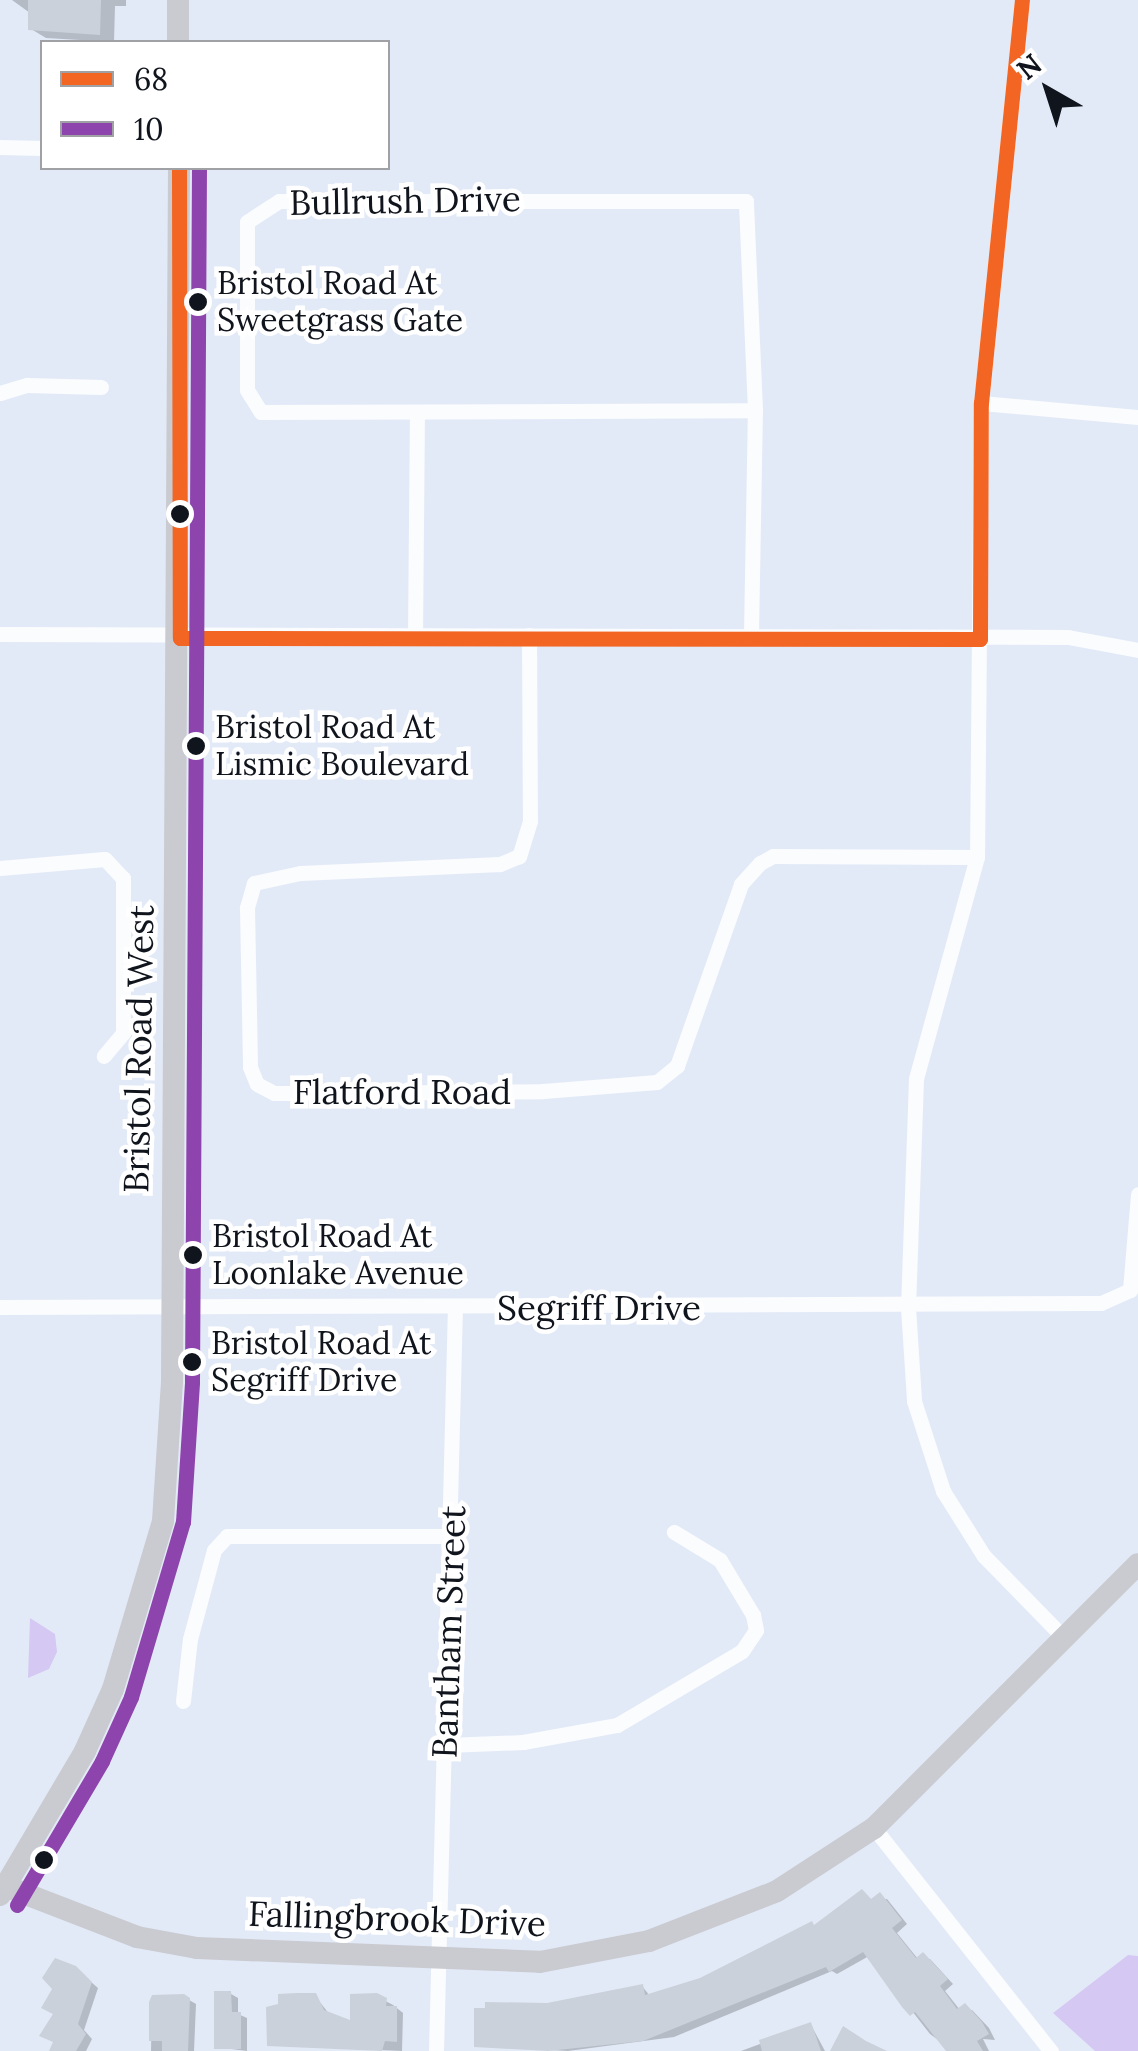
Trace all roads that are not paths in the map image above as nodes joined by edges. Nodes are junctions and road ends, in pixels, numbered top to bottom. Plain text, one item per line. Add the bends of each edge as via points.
1 (178, 0) edge
2 (1022, 0) edge
3 (178, 40) edge
4 (0, 147) edge
5 (40, 148) edge
6 (179, 170) edge
7 (101, 387) dead end
8 (0, 393) edge
9 (981, 403) junction
10 (755, 410) junction
11 (417, 414) junction
12 (1138, 417) edge
13 (0, 634) edge
14 (529, 635) junction
15 (751, 635) junction
16 (180, 638) junction
17 (415, 638) junction
18 (980, 639) junction
19 (1138, 650) edge
20 (977, 857) junction
21 (0, 868) edge
22 (104, 1056) dead end
23 (1138, 1194) edge
24 (0, 1307) edge
25 (908, 1307) junction
26 (169, 1308) junction
27 (455, 1308) junction
28 (674, 1532) dead end
29 (452, 1536) junction
30 (1138, 1564) edge
31 (1064, 1638) junction
32 (183, 1701) dead end
33 (446, 1745) junction
34 (874, 1828) junction
35 (3, 1890) edge
36 (436, 1957) junction
37 (436, 2051) edge
38 (1050, 2051) edge

1 - 3 street
2 - 9 street
4 - 5 street
6 - 16 street, Bristol Road West
7 - 8 street via 27,385
9 - 12 street
9 - 18 street
10 - 11 street, Bullrush Drive
10 - 11 street, Bullrush Drive via 750,211 736,196 264,206 248,222 245,359 260,412
10 - 15 street, Bullrush Drive
11 - 17 street
13 - 16 street
14 - 15 street
14 - 17 street
14 - 20 street, Flatford Road via 530,821 519,856 500,864 300,873 254,883 248,987 250,1067 257,1084 274,1093 332,1093 543,1091 657,1082 677,1066 741,884 760,864 773,856
15 - 18 street
16 - 17 street
16 - 26 street, Bristol Road West
18 - 19 street via 1095,639
18 - 20 street
20 - 25 street via 916,1079
21 - 22 street via 105,859 124,878 122,1033
23 - 25 street, Segriff Drive via 1136,1273 1120,1298
24 - 26 street, Segriff Drive
25 - 27 street, Segriff Drive
25 - 31 street via 914,1402 943,1492 984,1556
26 - 27 street, Segriff Drive
26 - 35 street, Bristol Road West via 172,1382 158,1536 113,1688 85,1751
27 - 29 street, Bantham Street
28 - 33 street via 720,1560 753,1615 756,1630 742,1651 617,1724 523,1742
29 - 32 street via 228,1536 214,1550 190,1639
29 - 33 street, Bantham Street
30 - 31 street, Fallingbrook Drive
31 - 34 street, Fallingbrook Drive
33 - 36 street, Bantham Street
34 - 36 street, Fallingbrook Drive via 801,1878 698,1927 540,1962
34 - 38 street
35 - 36 street, Fallingbrook Drive via 137,1937 197,1948
36 - 37 street, Bantham Street

